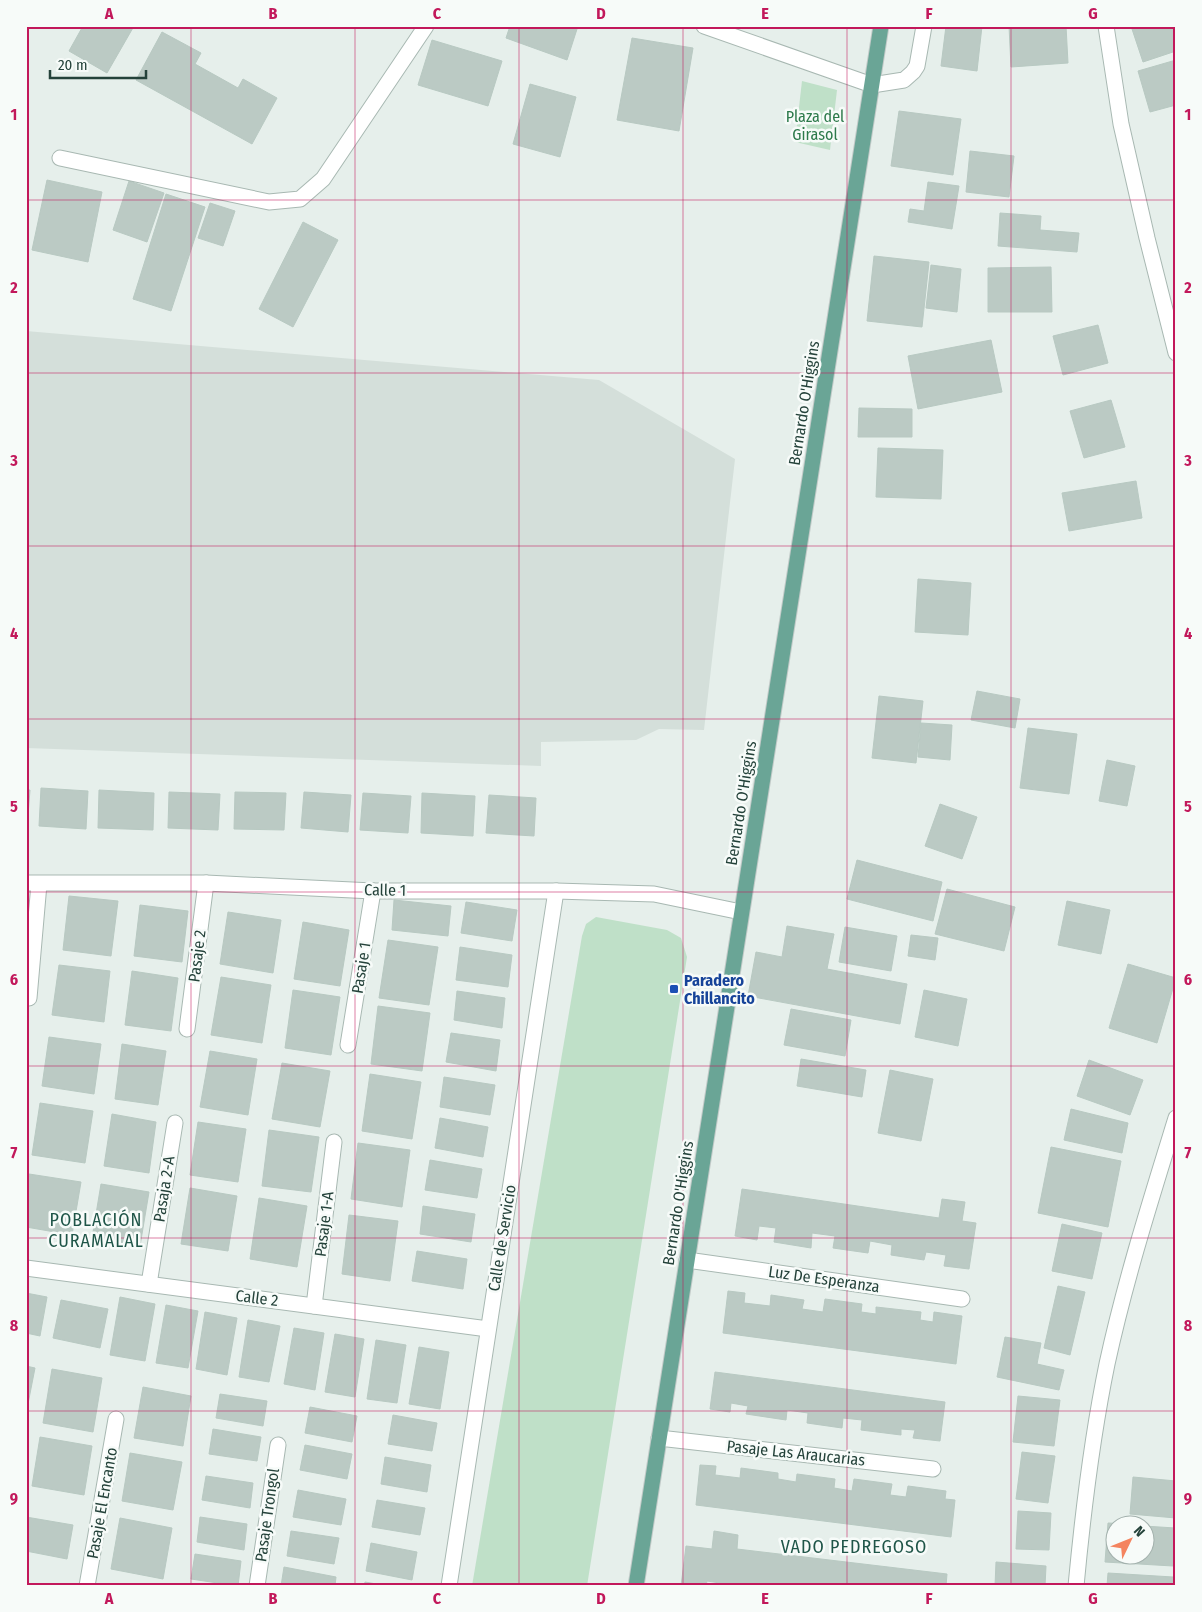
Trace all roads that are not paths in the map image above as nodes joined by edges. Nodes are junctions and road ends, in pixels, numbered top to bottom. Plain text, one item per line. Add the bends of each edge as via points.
1 (426, 26) edge
2 (704, 26) edge
3 (881, 26) edge
4 (924, 26) edge
5 (1106, 26) edge
6 (872, 85) junction
7 (60, 158) dead end
8 (1176, 353) edge
9 (32, 883) edge
10 (206, 883) junction
11 (373, 891) junction
12 (556, 891) junction
13 (741, 912) junction
14 (29, 998) dead end
15 (187, 1029) dead end
16 (348, 1045) dead end
17 (1176, 1118) edge
18 (174, 1123) dead end
19 (334, 1142) dead end
20 (687, 1260) junction
21 (26, 1268) edge
22 (149, 1284) junction
23 (962, 1299) dead end
24 (314, 1306) junction
25 (488, 1329) junction
26 (116, 1419) dead end
27 (659, 1438) junction
28 (278, 1445) dead end
29 (934, 1469) dead end
30 (87, 1586) edge
31 (257, 1586) edge
32 (449, 1586) edge
33 (636, 1586) edge
34 (1076, 1586) edge

1 - 7 street via 323,179 300,199 269,202
2 - 6 street
3 - 6 main road, Bernardo O'Higgins
4 - 6 street via 913,72 904,80
5 - 8 street via 1121,124
6 - 13 main road, Bernardo O'Higgins
9 - 10 street, Calle 1
9 - 14 street
10 - 11 street, Calle 1
10 - 15 street, Pasaje 2
11 - 12 street, Calle 1
11 - 16 street, Pasaje 1
12 - 13 street, Calle 1 via 654,894
12 - 25 street, Calle de Servicio
13 - 20 main road, Bernardo O'Higgins
17 - 34 street via 1107,1364 1088,1478
18 - 22 street, Pasaja 2-A
19 - 24 street, Pasaje 1-A
20 - 23 street, Luz De Esperanza
20 - 27 main road, Bernardo O'Higgins
21 - 22 street, Calle 2
22 - 24 street, Calle 2
24 - 25 street, Calle 2
25 - 32 street, Calle de Servicio
26 - 30 street, Pasaje El Encanto
27 - 29 street, Pasaje Las Araucarias
27 - 33 main road, Bernardo O'Higgins
28 - 31 street, Pasaje Trongol

